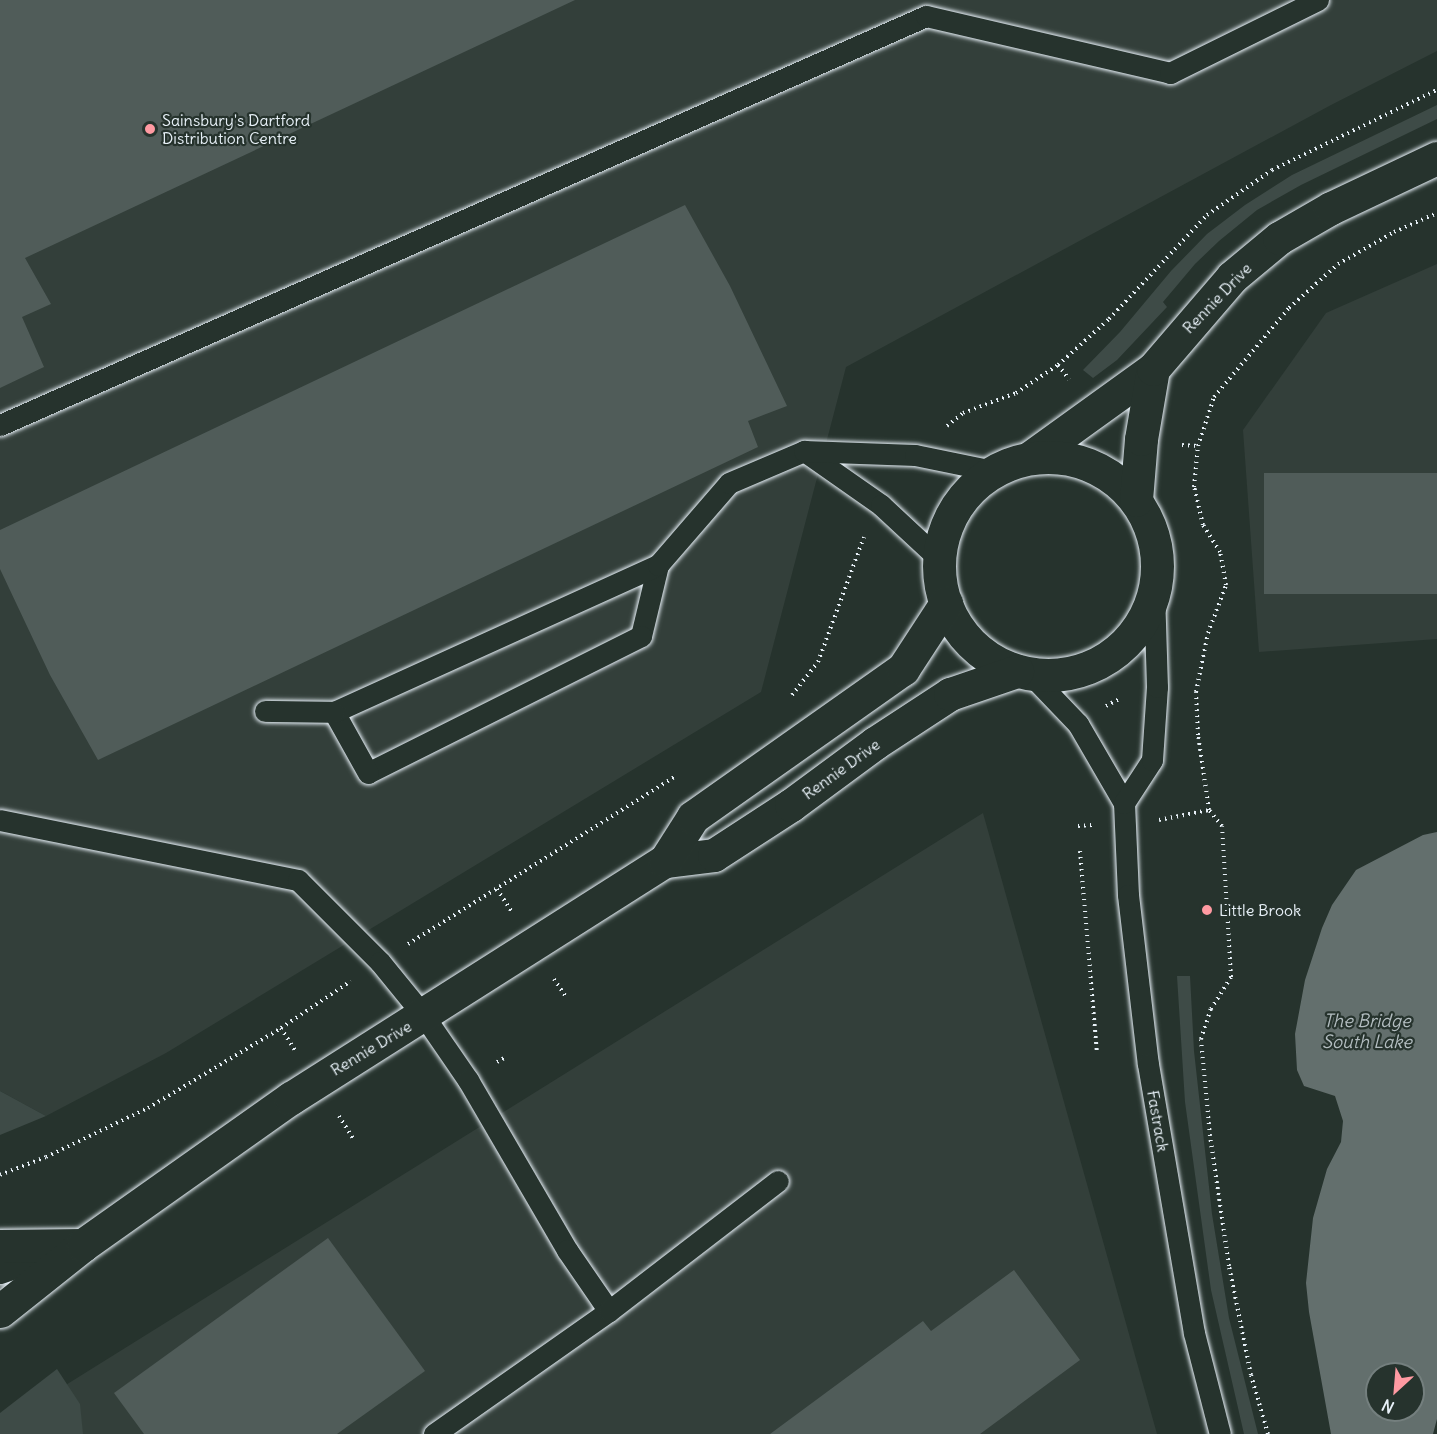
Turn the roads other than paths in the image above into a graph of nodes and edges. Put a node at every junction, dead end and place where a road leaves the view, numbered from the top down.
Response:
1 (1317, 0) edge
2 (1437, 158) edge
3 (1153, 369) junction
4 (0, 425) edge
5 (804, 451) junction
6 (1031, 457) junction
7 (993, 471) junction
8 (1136, 500) junction
9 (938, 558) junction
10 (658, 565) junction
11 (1154, 593) junction
12 (946, 603) junction
13 (1025, 674) junction
14 (265, 711) dead end
15 (334, 712) junction
16 (1124, 803) junction
17 (0, 820) edge
18 (665, 861) junction
19 (424, 1016) junction
20 (778, 1181) dead end
21 (82, 1245) junction
22 (0, 1246) edge
23 (0, 1274) edge
24 (0, 1311) edge
25 (609, 1311) junction
26 (434, 1434) edge
27 (1220, 1434) edge

1 - 4 lane
2 - 3 street, Rennie Drive
3 - 6 street, Rennie Drive
3 - 8 street
5 - 7 lane
5 - 9 lane
5 - 10 lane
6 - 7 street, Rennie Drive
6 - 8 street, Rennie Drive
7 - 9 street, Rennie Drive
8 - 11 street, Rennie Drive
9 - 12 street, Rennie Drive
10 - 15 lane
10 - 15 lane
11 - 13 street, Rennie Drive
11 - 16 lane
12 - 13 street, Rennie Drive
12 - 18 street, Rennie Drive
13 - 16 lane, Fastrack
13 - 18 street, Rennie Drive
14 - 15 lane
16 - 27 lane, Fastrack
17 - 19 lane
18 - 19 street, Rennie Drive
19 - 21 street, Rennie Drive
19 - 25 lane
20 - 25 lane
21 - 22 street
21 - 23 lane
21 - 24 street, Rennie Drive
25 - 26 lane

